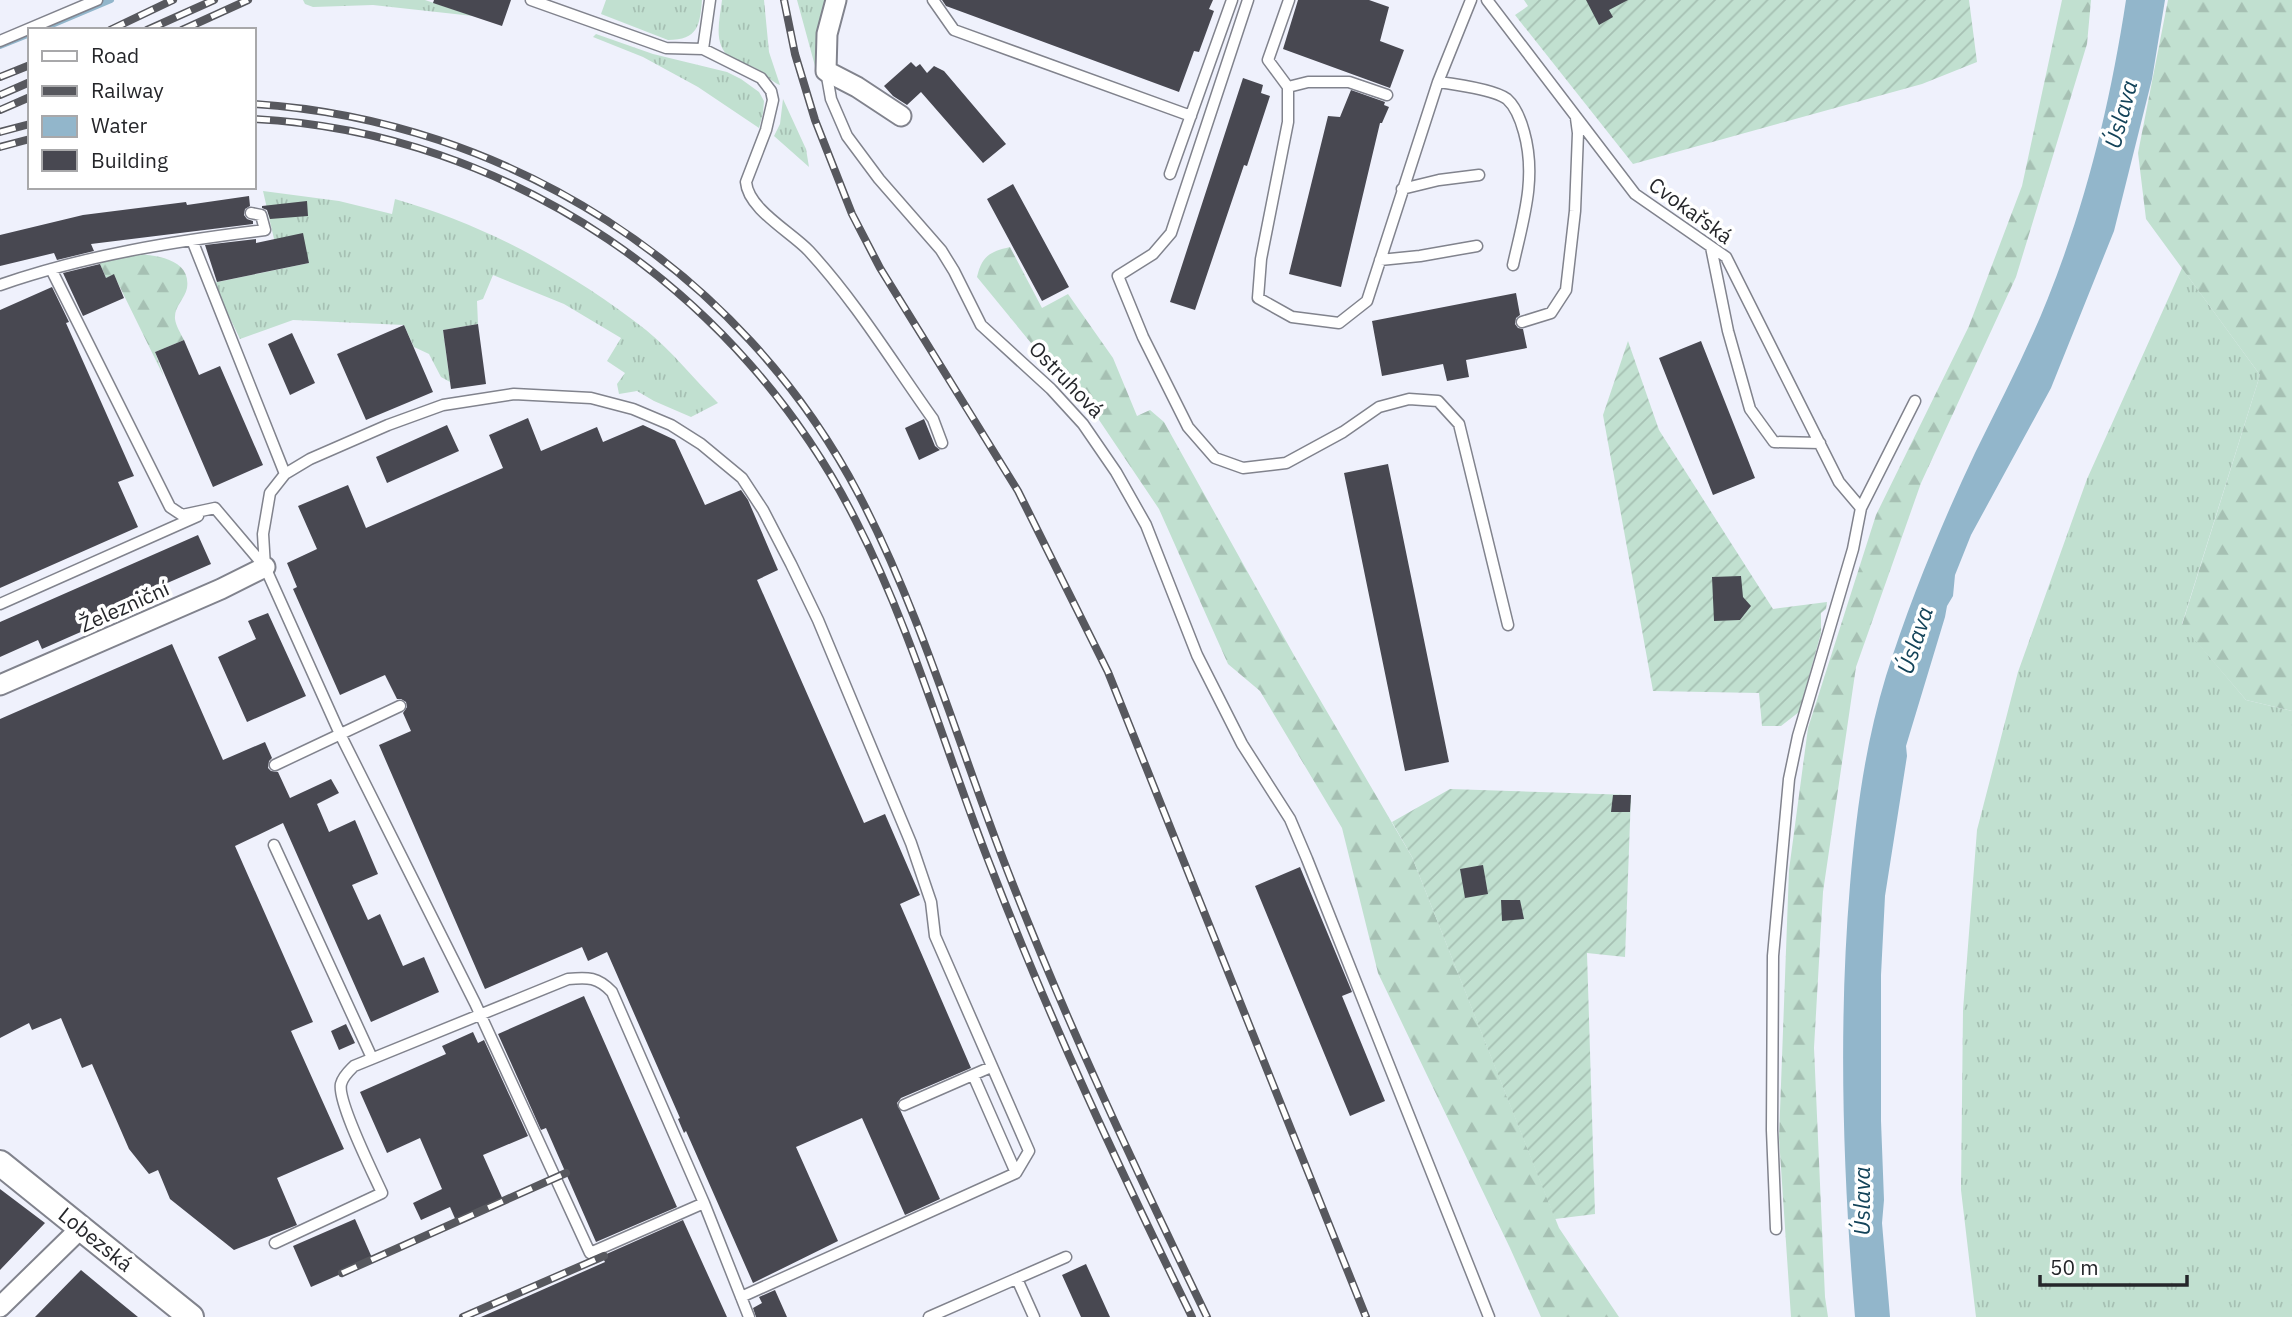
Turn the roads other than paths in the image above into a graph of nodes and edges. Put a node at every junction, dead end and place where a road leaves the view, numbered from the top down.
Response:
1 (97, 0) edge
2 (531, 0) edge
3 (710, 0) edge
4 (836, 0) edge
5 (933, 0) edge
6 (1232, 0) edge
7 (1248, 0) edge
8 (1289, 0) edge
9 (1471, 0) edge
10 (1487, 0) edge
11 (31, 28) edge
12 (28, 29) edge
13 (0, 41) edge
14 (703, 49) junction
15 (826, 71) junction
16 (1438, 82) junction
17 (1287, 87) junction
18 (1387, 95) dead end
19 (901, 116) dead end
20 (1191, 116) junction
21 (1576, 117) junction
22 (1170, 174) dead end
23 (1479, 176) dead end
24 (1402, 189) junction
25 (251, 213) dead end
26 (192, 240) junction
27 (1477, 246) dead end
28 (1711, 247) junction
29 (1380, 260) junction
30 (1513, 265) dead end
31 (51, 269) junction
32 (0, 285) edge
33 (1522, 322) dead end
34 (1915, 401) dead end
35 (942, 443) dead end
36 (1820, 443) junction
37 (285, 474) junction
38 (215, 508) junction
39 (1861, 508) junction
40 (265, 567) junction
41 (0, 604) edge
42 (1508, 625) dead end
43 (0, 685) edge
44 (400, 706) dead end
45 (340, 734) junction
46 (275, 765) dead end
47 (274, 845) dead end
48 (480, 1014) junction
49 (372, 1058) junction
50 (991, 1067) junction
51 (973, 1075) junction
52 (904, 1105) dead end
53 (0, 1163) edge
54 (1016, 1173) junction
55 (704, 1203) junction
56 (82, 1227) junction
57 (1776, 1229) dead end
58 (275, 1243) dead end
59 (1066, 1258) dead end
60 (1017, 1279) junction
61 (741, 1297) junction
62 (0, 1307) edge
63 (191, 1317) edge
64 (749, 1317) edge
65 (929, 1317) edge
66 (1034, 1317) edge
67 (1489, 1317) edge

1 - 11 lane
2 - 14 lane
3 - 14 lane
4 - 15 street, Ostruhová
5 - 20 lane
6 - 20 lane
7 - 42 lane
8 - 17 lane
9 - 16 lane
10 - 21 lane, Cvokařská
12 - 13 lane
14 - 35 lane
15 - 19 street
15 - 67 lane, Ostruhová
16 - 24 lane
16 - 30 lane
17 - 18 lane
17 - 29 lane
20 - 22 lane
21 - 28 lane, Cvokařská
21 - 33 lane
23 - 24 lane
24 - 29 lane
25 - 26 lane
26 - 31 lane
26 - 37 lane
27 - 29 lane
28 - 36 lane, Cvokařská
28 - 36 lane
31 - 32 lane
31 - 38 lane
34 - 39 lane
36 - 39 lane, Cvokařská
37 - 40 lane
37 - 50 lane
38 - 40 lane
38 - 41 lane
39 - 57 lane
40 - 43 street, Železniční
40 - 45 lane
44 - 45 lane
45 - 46 lane
45 - 48 lane
47 - 49 lane
48 - 49 lane
48 - 55 lane
48 - 55 lane
49 - 58 lane
50 - 51 lane
50 - 54 lane
51 - 52 lane
51 - 54 lane
53 - 56 street, Lobezská
54 - 61 lane
55 - 61 lane
56 - 62 street
56 - 63 street, Lobezská
59 - 60 lane
60 - 65 lane
60 - 66 lane
61 - 64 lane

